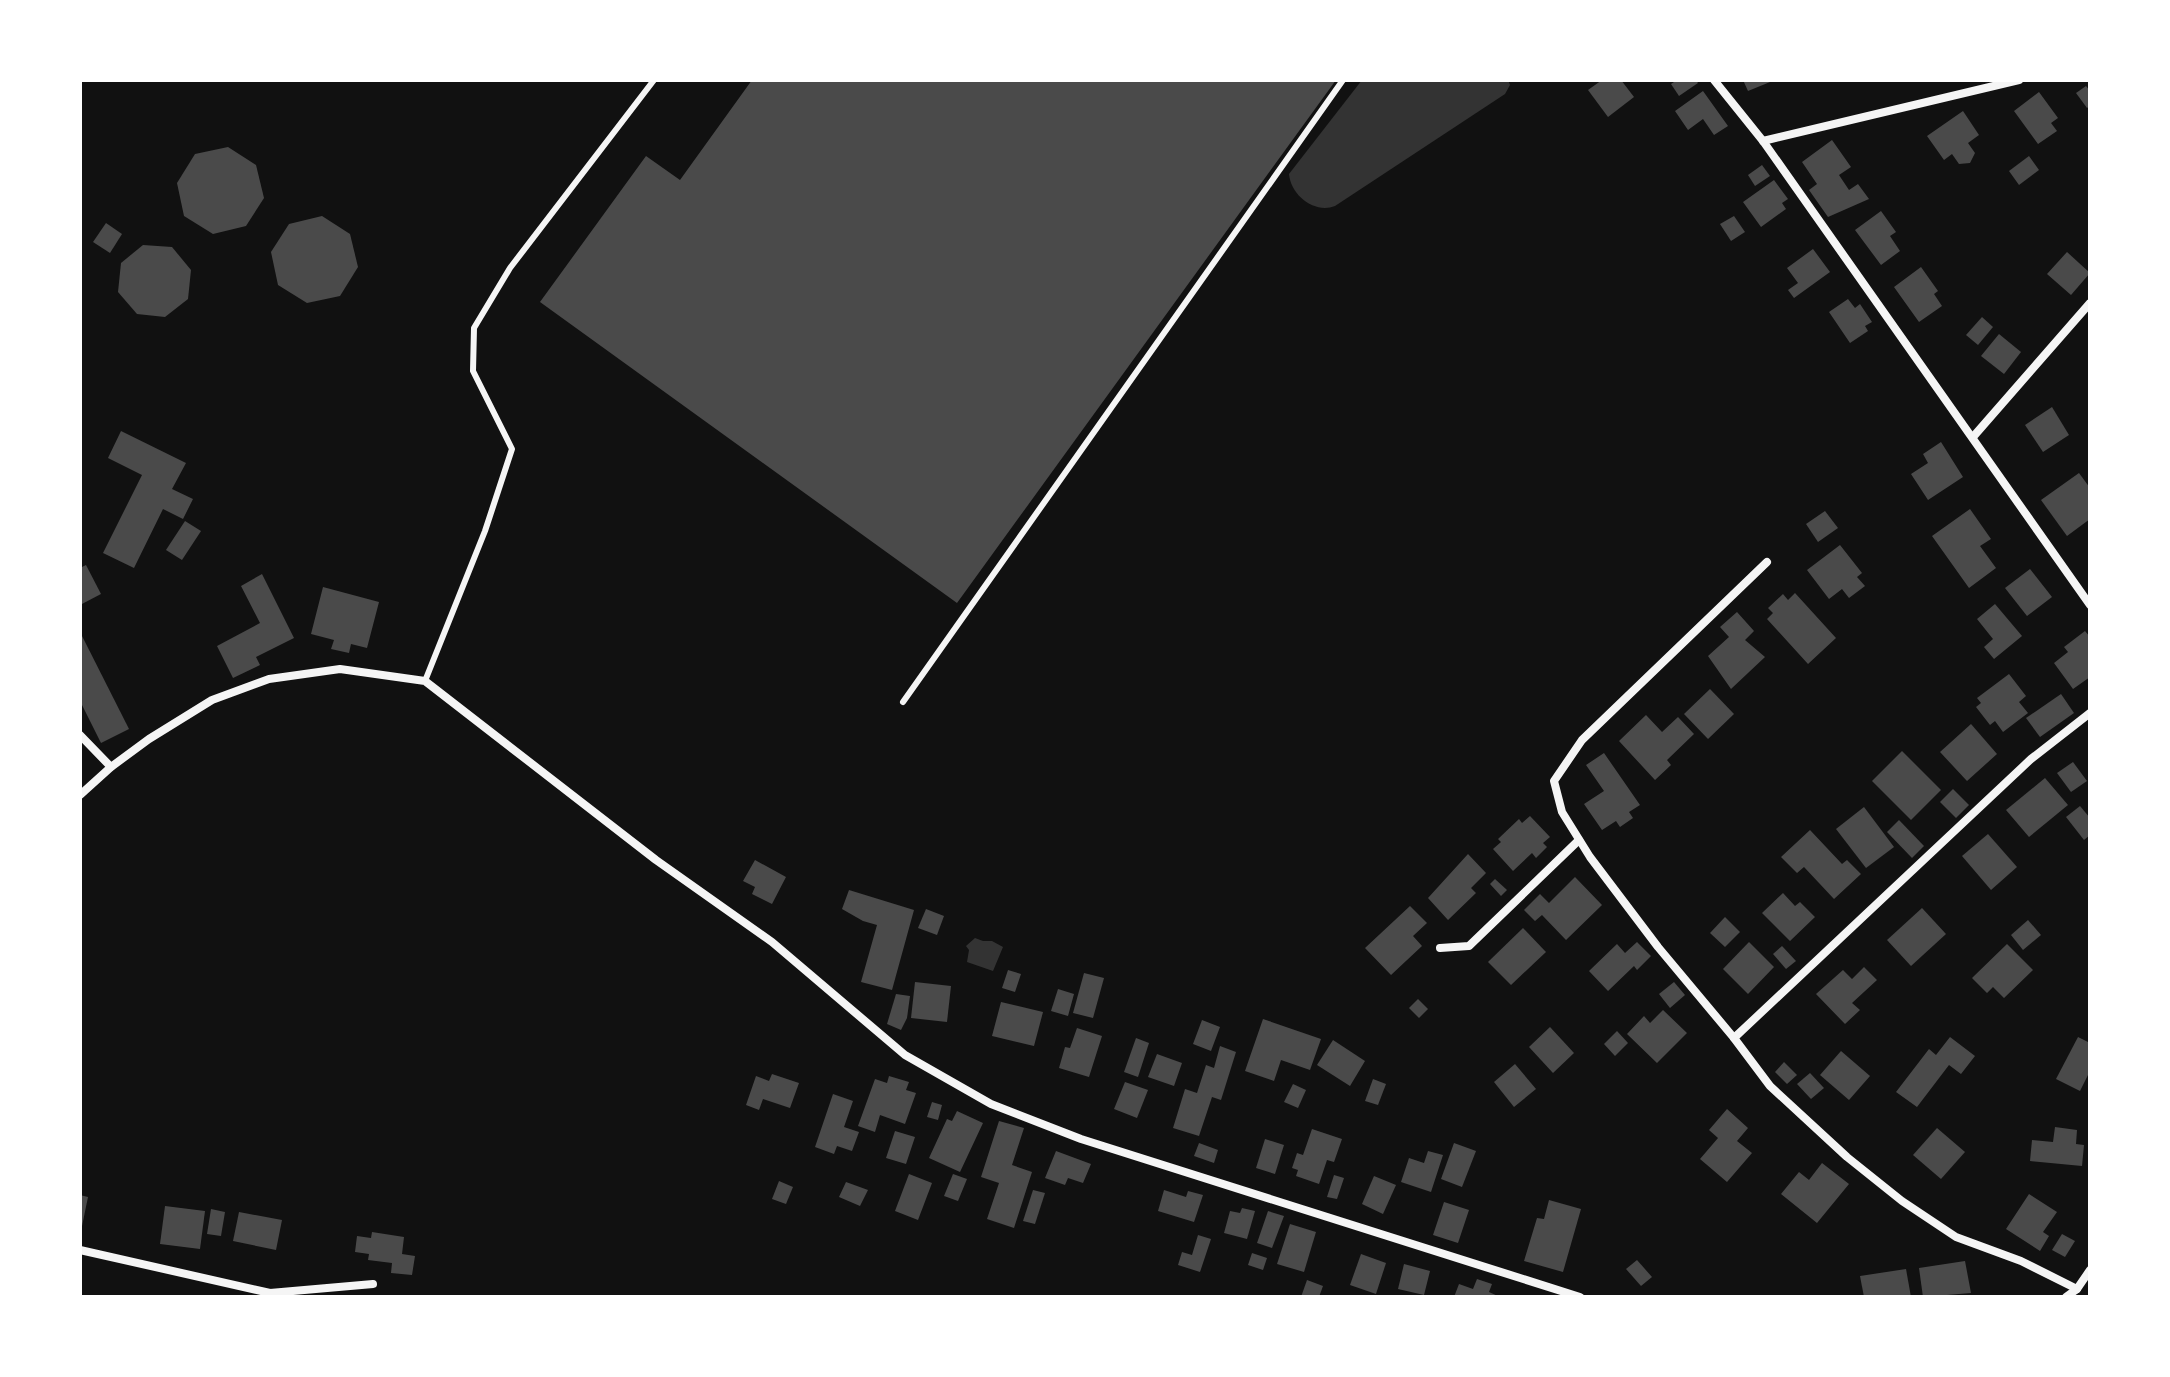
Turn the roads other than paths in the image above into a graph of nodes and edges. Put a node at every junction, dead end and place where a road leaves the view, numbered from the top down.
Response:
1 (654, 80) edge
2 (1343, 80) edge
3 (1714, 80) edge
4 (2019, 80) edge
5 (1763, 141) junction
6 (2090, 303) edge
7 (1973, 437) junction
8 (1767, 562) dead end
9 (2090, 605) edge
10 (425, 681) junction
11 (903, 702) dead end
12 (2090, 713) edge
13 (80, 735) edge
14 (111, 767) junction
15 (80, 795) edge
16 (1579, 840) junction
17 (1440, 948) dead end
18 (1734, 1038) junction
19 (80, 1250) edge
20 (2090, 1270) edge
21 (373, 1284) dead end
22 (2077, 1289) junction
23 (1580, 1297) edge
24 (2066, 1297) edge

1 - 10 lane
2 - 11 lane
3 - 5 street
4 - 5 street
5 - 7 street
6 - 7 street
7 - 9 street
8 - 16 street
10 - 14 street
10 - 23 street
12 - 18 street
13 - 14 street
14 - 15 street
16 - 17 street
16 - 18 street
18 - 22 street
19 - 21 street
20 - 22 street
22 - 24 street

